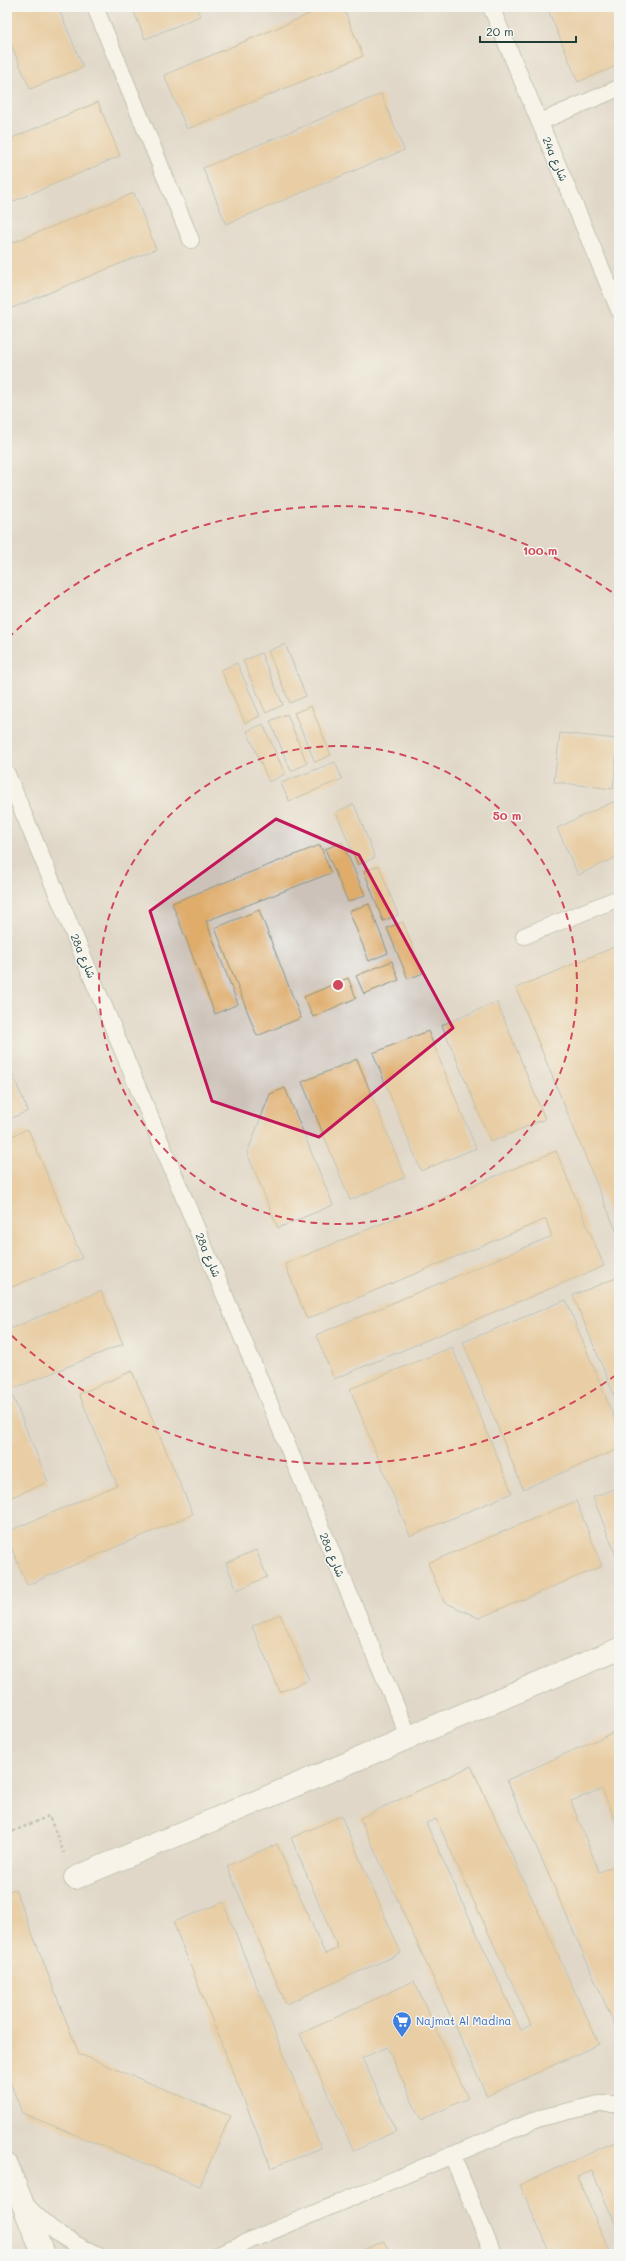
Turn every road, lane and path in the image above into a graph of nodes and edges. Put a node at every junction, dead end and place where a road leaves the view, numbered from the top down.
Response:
1 (95, 7) edge
2 (491, 7) edge
3 (619, 88) edge
4 (540, 122) junction
5 (190, 240) dead end
6 (619, 310) edge
7 (7, 774) edge
8 (619, 898) edge
9 (524, 936) dead end
10 (619, 1649) edge
11 (408, 1737) junction
12 (7, 1834) edge
13 (75, 1878) joint
14 (619, 2104) edge
15 (452, 2155) junction
16 (7, 2166) edge
17 (22, 2201) junction
18 (43, 2254) edge
19 (96, 2254) edge
20 (218, 2254) edge
21 (493, 2254) edge

1 - 5 lane
2 - 4 lane, 24a شارع
3 - 4 lane
4 - 6 lane, 24a شارع
7 - 11 lane, 28a شارع
8 - 9 lane
10 - 11 street
11 - 13 street
12 - 13 path
14 - 15 lane
15 - 20 lane
15 - 21 lane
16 - 17 street
17 - 18 street
17 - 19 lane

